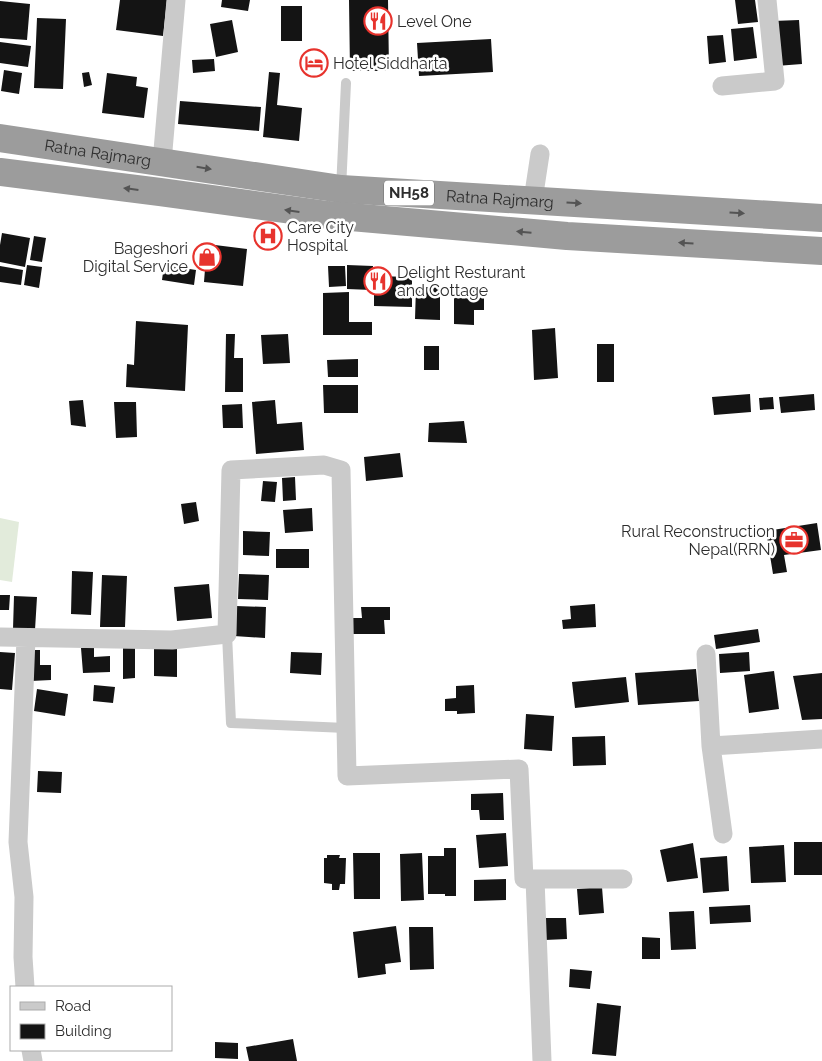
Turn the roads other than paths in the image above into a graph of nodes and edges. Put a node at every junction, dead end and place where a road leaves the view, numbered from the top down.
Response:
1 (176, 0) edge
2 (767, 0) edge
3 (346, 83) dead end
4 (722, 86) dead end
5 (0, 138) edge
6 (540, 154) dead end
7 (162, 162) junction
8 (0, 172) edge
9 (341, 189) junction
10 (533, 200) junction
11 (822, 218) edge
12 (822, 251) edge
13 (227, 634) junction
14 (0, 637) edge
15 (26, 638) junction
16 (706, 654) dead end
17 (346, 728) junction
18 (822, 739) edge
19 (711, 746) junction
20 (722, 834) dead end
21 (535, 879) junction
22 (623, 879) dead end
23 (24, 986) edge
24 (542, 1061) edge

1 - 7 street
2 - 4 street
3 - 9 lane
5 - 7 highway, Ratna Rajmarg / NH58
6 - 10 street
7 -> 9 highway, Ratna Rajmarg / NH58
12 -> 8 highway, Ratna Rajmarg / NH58
9 - 10 highway, Ratna Rajmarg / NH58
10 -> 11 highway, Ratna Rajmarg / NH58
13 - 15 street
13 - 17 lane
13 - 17 street
14 - 15 street
15 - 23 street
16 - 19 street
17 - 21 street
18 - 19 street
19 - 20 street
21 - 22 street
21 - 24 street

